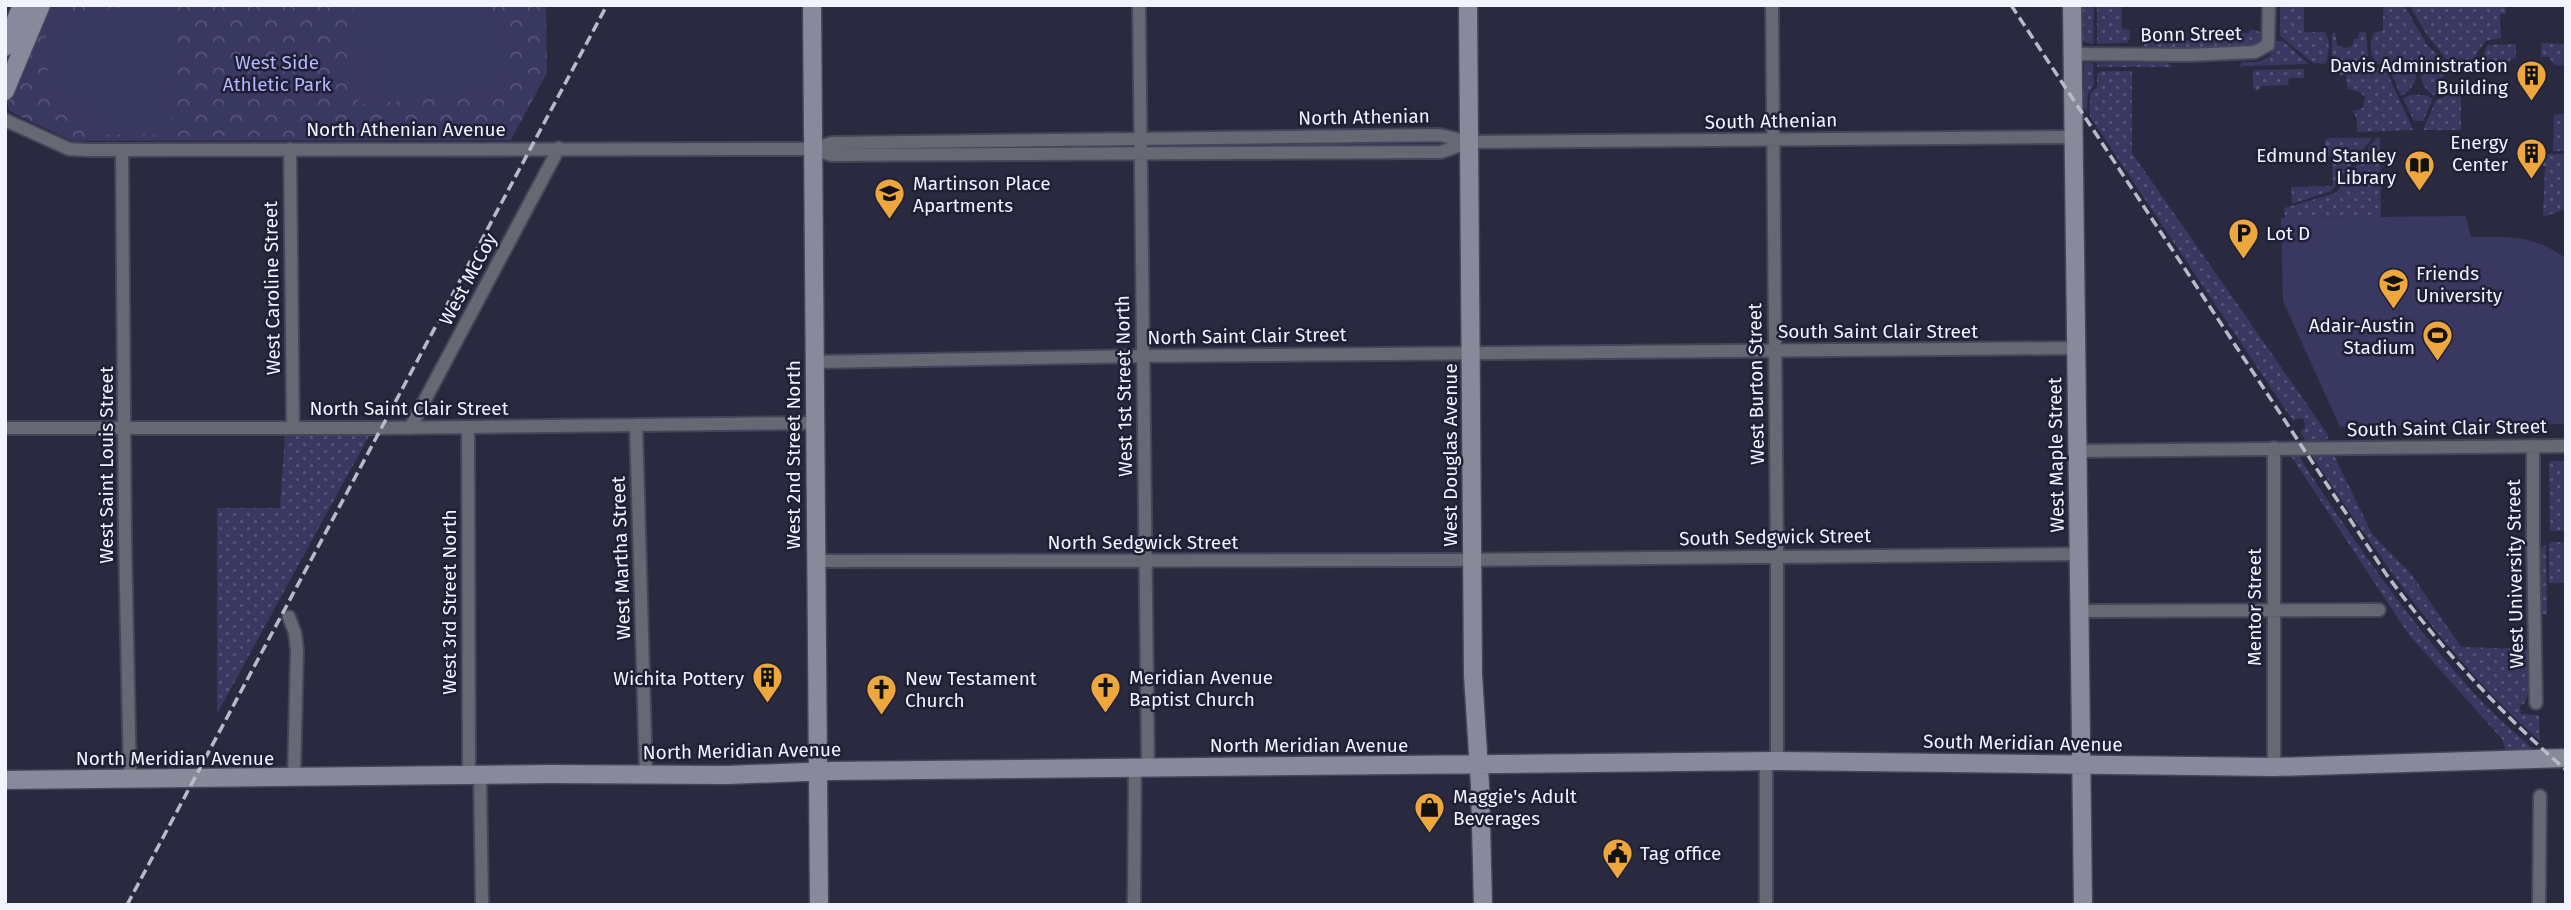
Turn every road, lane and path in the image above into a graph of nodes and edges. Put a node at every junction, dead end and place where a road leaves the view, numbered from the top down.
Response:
1 (22, 5) edge
2 (41, 5) edge
3 (812, 5) edge
4 (1139, 5) edge
5 (1468, 5) edge
6 (1772, 5) edge
7 (2072, 5) edge
8 (2269, 5) edge
9 (5, 47) edge
10 (2073, 54) junction
11 (5, 91) edge
12 (5, 120) edge
13 (2073, 137) junction
14 (1140, 139) junction
15 (1773, 141) junction
16 (1469, 142) junction
17 (559, 148) junction
18 (290, 149) junction
19 (812, 149) junction
20 (122, 150) junction
21 (1140, 154) junction
22 (2076, 348) junction
23 (1774, 351) junction
24 (1470, 353) junction
25 (1143, 356) junction
26 (813, 362) junction
27 (814, 423) junction
28 (636, 425) junction
29 (5, 428) edge
30 (125, 428) junction
31 (293, 428) junction
32 (410, 428) junction
33 (468, 428) junction
34 (2533, 446) junction
35 (2566, 446) edge
36 (2274, 448) junction
37 (2077, 451) junction
38 (2078, 554) junction
39 (1777, 556) junction
40 (1472, 560) junction
41 (815, 561) junction
42 (1145, 561) junction
43 (2379, 610) dead end
44 (2080, 611) junction
45 (2273, 611) junction
46 (289, 617) dead end
47 (2536, 703) dead end
48 (2566, 758) edge
49 (1771, 762) junction
50 (2082, 764) junction
51 (1479, 766) junction
52 (1142, 767) junction
53 (2274, 767) junction
54 (817, 772) junction
55 (646, 774) junction
56 (475, 776) junction
57 (294, 778) junction
58 (130, 779) junction
59 (5, 780) edge
60 (2540, 796) dead end
61 (482, 905) edge
62 (819, 905) edge
63 (1135, 905) edge
64 (1483, 905) edge
65 (1766, 905) edge
66 (2083, 905) edge
67 (2539, 905) edge

1 - 9 main road
2 - 11 main road
3 - 19 main road, West 2nd Street North
4 - 14 street, West 1st Street North
5 - 16 main road, West Douglas Avenue
6 - 15 street, West Burton Street
7 - 10 main road, West Maple Street
8 - 10 street, Bonn Street
10 - 13 main road, West Maple Street
12 - 20 street, North Athenian Avenue
13 - 15 street, South Athenian
13 - 22 main road, West Maple Street
14 - 16 street, North Athenian
14 - 19 street, North Athenian
14 - 21 street, West 1st Street North
15 - 16 street, South Athenian
15 - 23 street, West Burton Street
16 - 21 street, North Athenian
16 - 24 main road, West Douglas Avenue
17 - 18 street, North Athenian Avenue
17 - 19 street, North Athenian Avenue
17 - 32 street, West McCoy
18 - 20 street, North Athenian Avenue
18 - 31 street, West Caroline Street
19 - 21 street, North Athenian
19 - 26 main road, West 2nd Street North
20 - 30 street, West Saint Louis Street
21 - 25 street, West 1st Street North
22 - 23 street, South Saint Clair Street
22 - 37 main road, West Maple Street
23 - 24 street, South Saint Clair Street
23 - 39 street, West Burton Street
24 - 25 street, North Saint Clair Street
24 - 40 main road, West Douglas Avenue
25 - 26 street, North Saint Clair Street
25 - 42 street, West 1st Street North
26 - 27 main road, West 2nd Street North
27 - 28 street, North Saint Clair Street
27 - 41 main road, West 2nd Street North
28 - 33 street, North Saint Clair Street
28 - 55 street, West Martha Street
29 - 30 street, North Saint Clair Street
30 - 31 street, North Saint Clair Street
30 - 58 street, West Saint Louis Street
31 - 32 street, North Saint Clair Street
32 - 33 street, North Saint Clair Street
33 - 56 street, West 3rd Street North
34 - 35 street, South Saint Clair Street
34 - 36 street, South Saint Clair Street
34 - 47 street, West University Street
36 - 37 street, South Saint Clair Street
36 - 45 street, Mentor Street
37 - 38 main road, West Maple Street
38 - 39 street, South Sedgwick Street
38 - 44 main road, West Maple Street
39 - 40 street, South Sedgwick Street
39 - 49 street, West Burton Street
40 - 42 street, North Sedgwick Street
40 - 51 main road, West Douglas Avenue
41 - 42 street, North Sedgwick Street
41 - 54 main road, West 2nd Street North
42 - 52 street, West 1st Street North
43 - 45 street
44 - 45 street
44 - 50 main road, West Maple Street
45 - 53 street, Mentor Street
46 - 57 street
48 - 53 main road, South Meridian Avenue
49 - 50 main road, South Meridian Avenue
49 - 51 main road, South Meridian Avenue
49 - 65 street, West Burton Street
50 - 53 main road, South Meridian Avenue
50 - 66 main road, West Maple Street
51 - 52 main road, North Meridian Avenue
51 - 64 main road, West Douglas Avenue
52 - 54 main road, North Meridian Avenue
52 - 63 street, West 1st Street North
54 - 55 main road, North Meridian Avenue
54 - 62 main road, West 2nd Street North
55 - 56 main road, North Meridian Avenue
56 - 57 main road, North Meridian Avenue
56 - 61 street, West 3rd Street North
57 - 58 main road, North Meridian Avenue
58 - 59 main road, North Meridian Avenue
60 - 67 street

